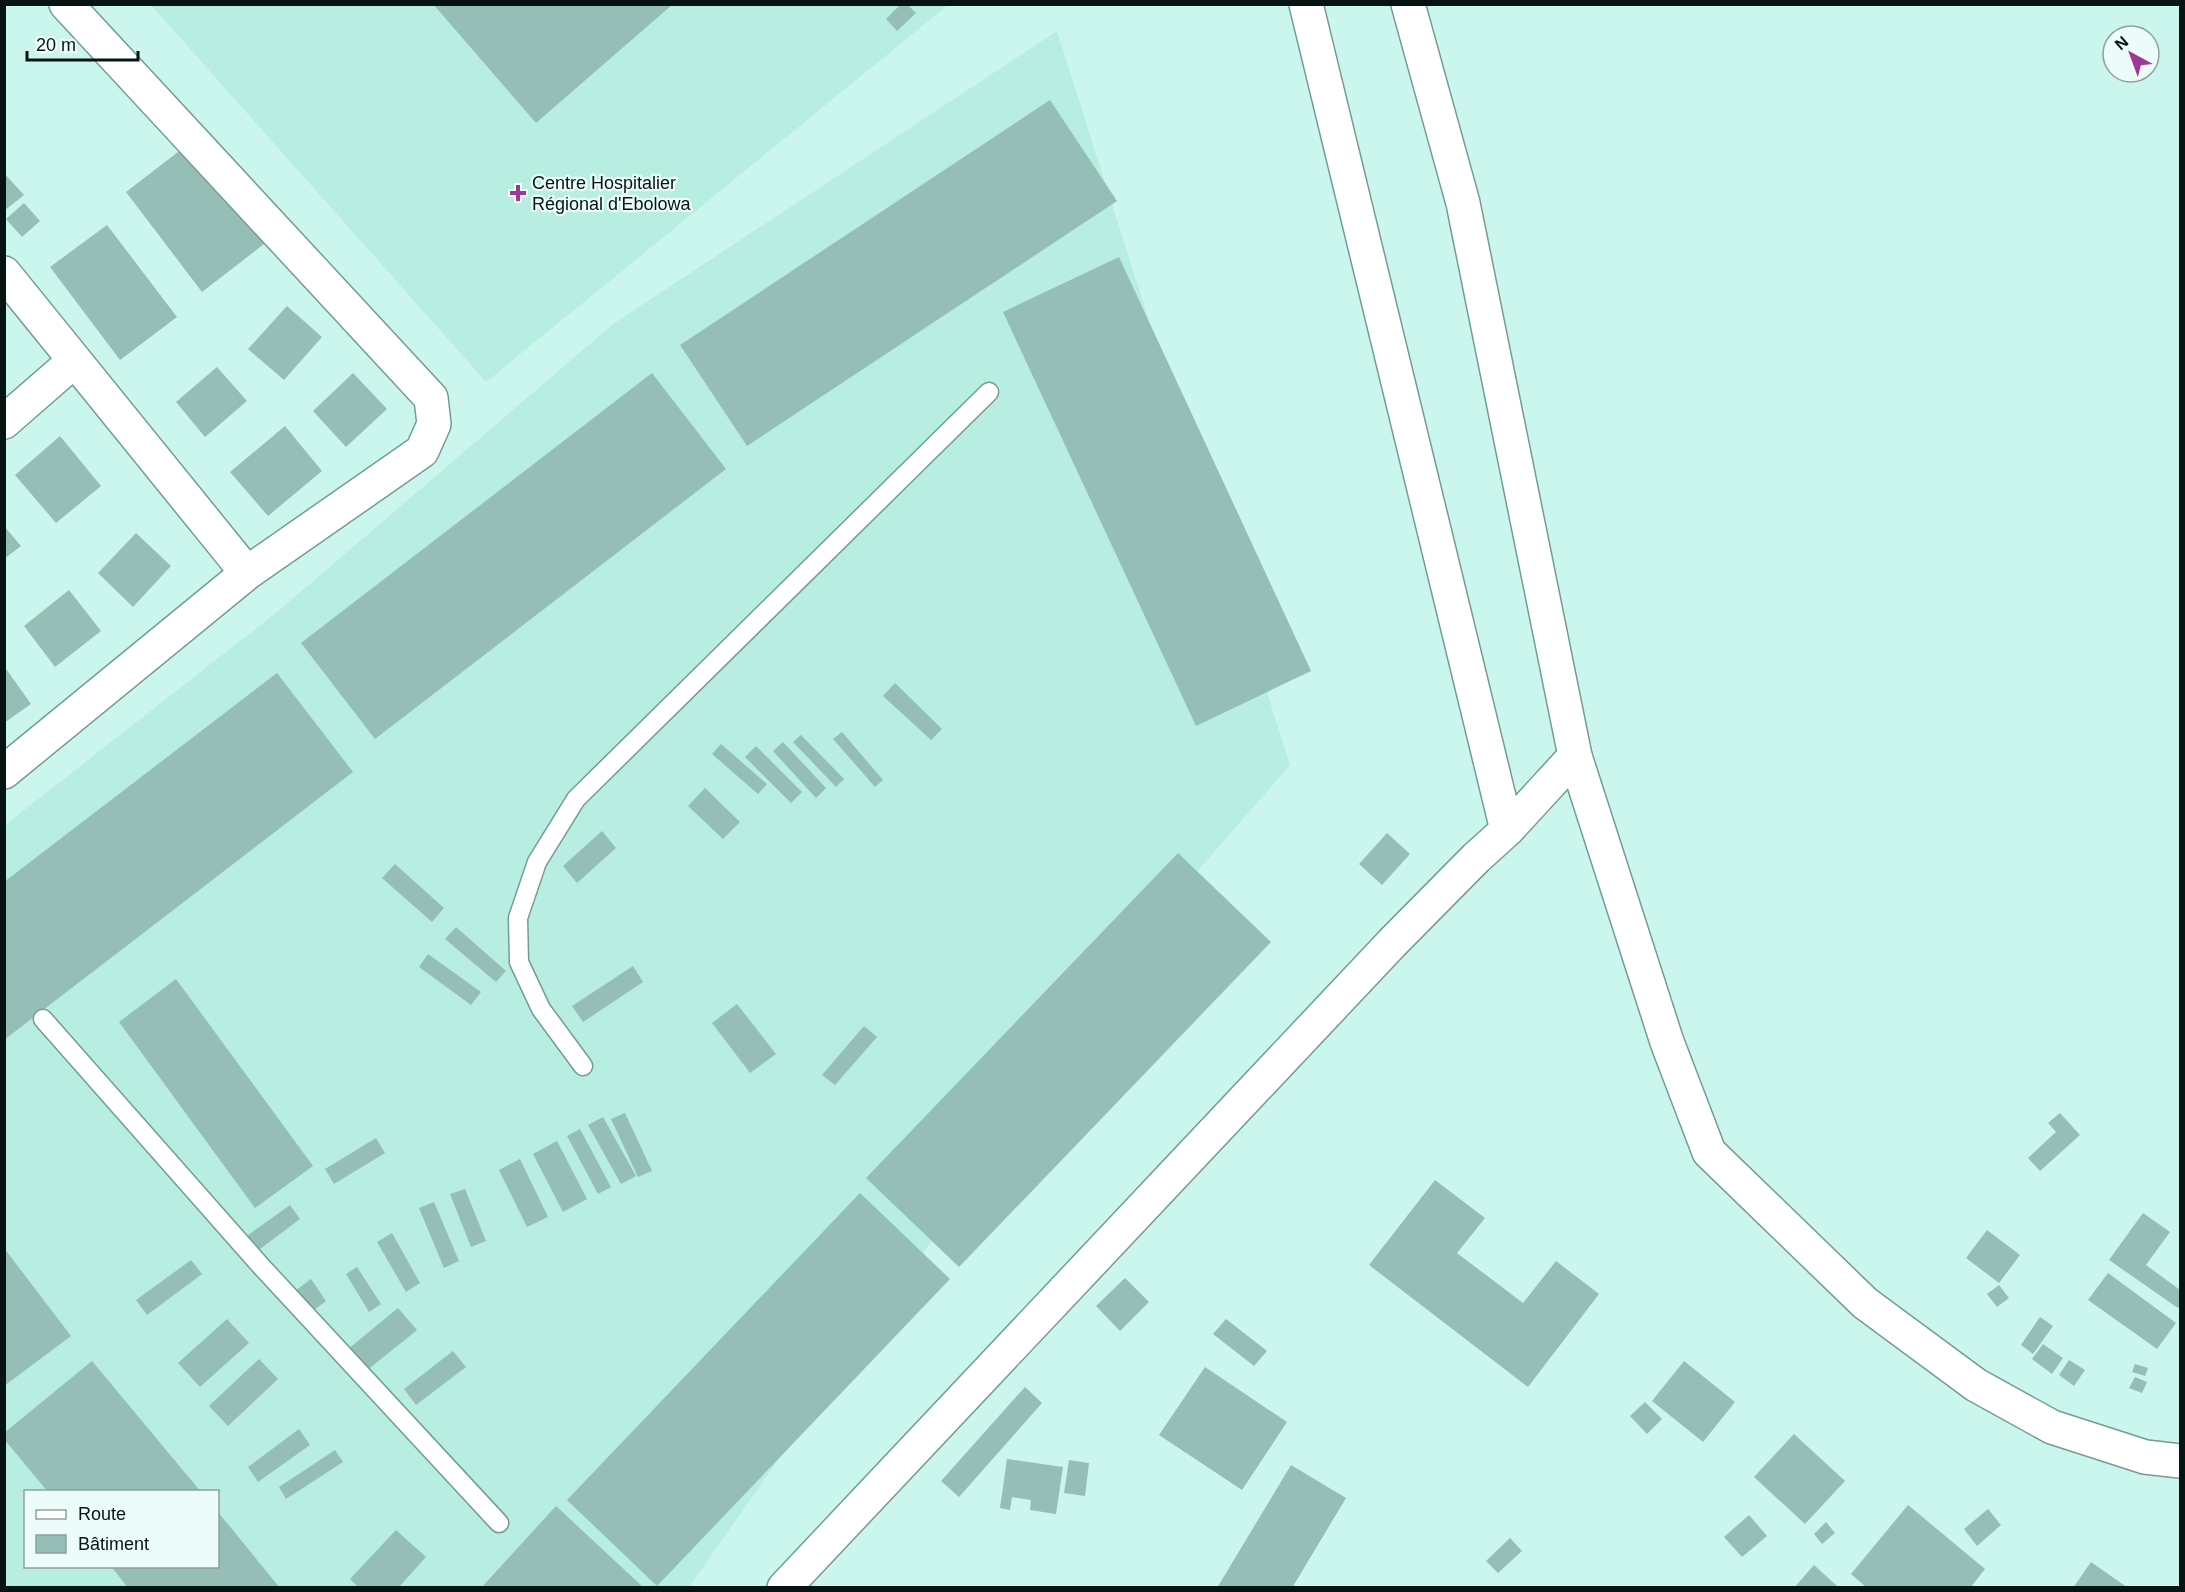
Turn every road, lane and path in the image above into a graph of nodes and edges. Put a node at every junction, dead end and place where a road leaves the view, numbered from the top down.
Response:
1 (66, 4) edge
2 (1306, 4) edge
3 (1408, 4) edge
4 (4, 273) edge
5 (74, 361) junction
6 (989, 392) dead end
7 (4, 422) edge
8 (248, 573) junction
9 (1575, 756) junction
10 (4, 772) edge
11 (1507, 830) junction
12 (43, 1019) dead end
13 (583, 1066) dead end
14 (2181, 1461) edge
15 (499, 1523) dead end
16 (784, 1587) edge

1 - 8 street
2 - 11 street
3 - 9 street
4 - 5 street
5 - 7 street
5 - 8 street
6 - 13 lane
8 - 10 street
9 - 11 street
9 - 14 street
11 - 16 street
12 - 15 lane

